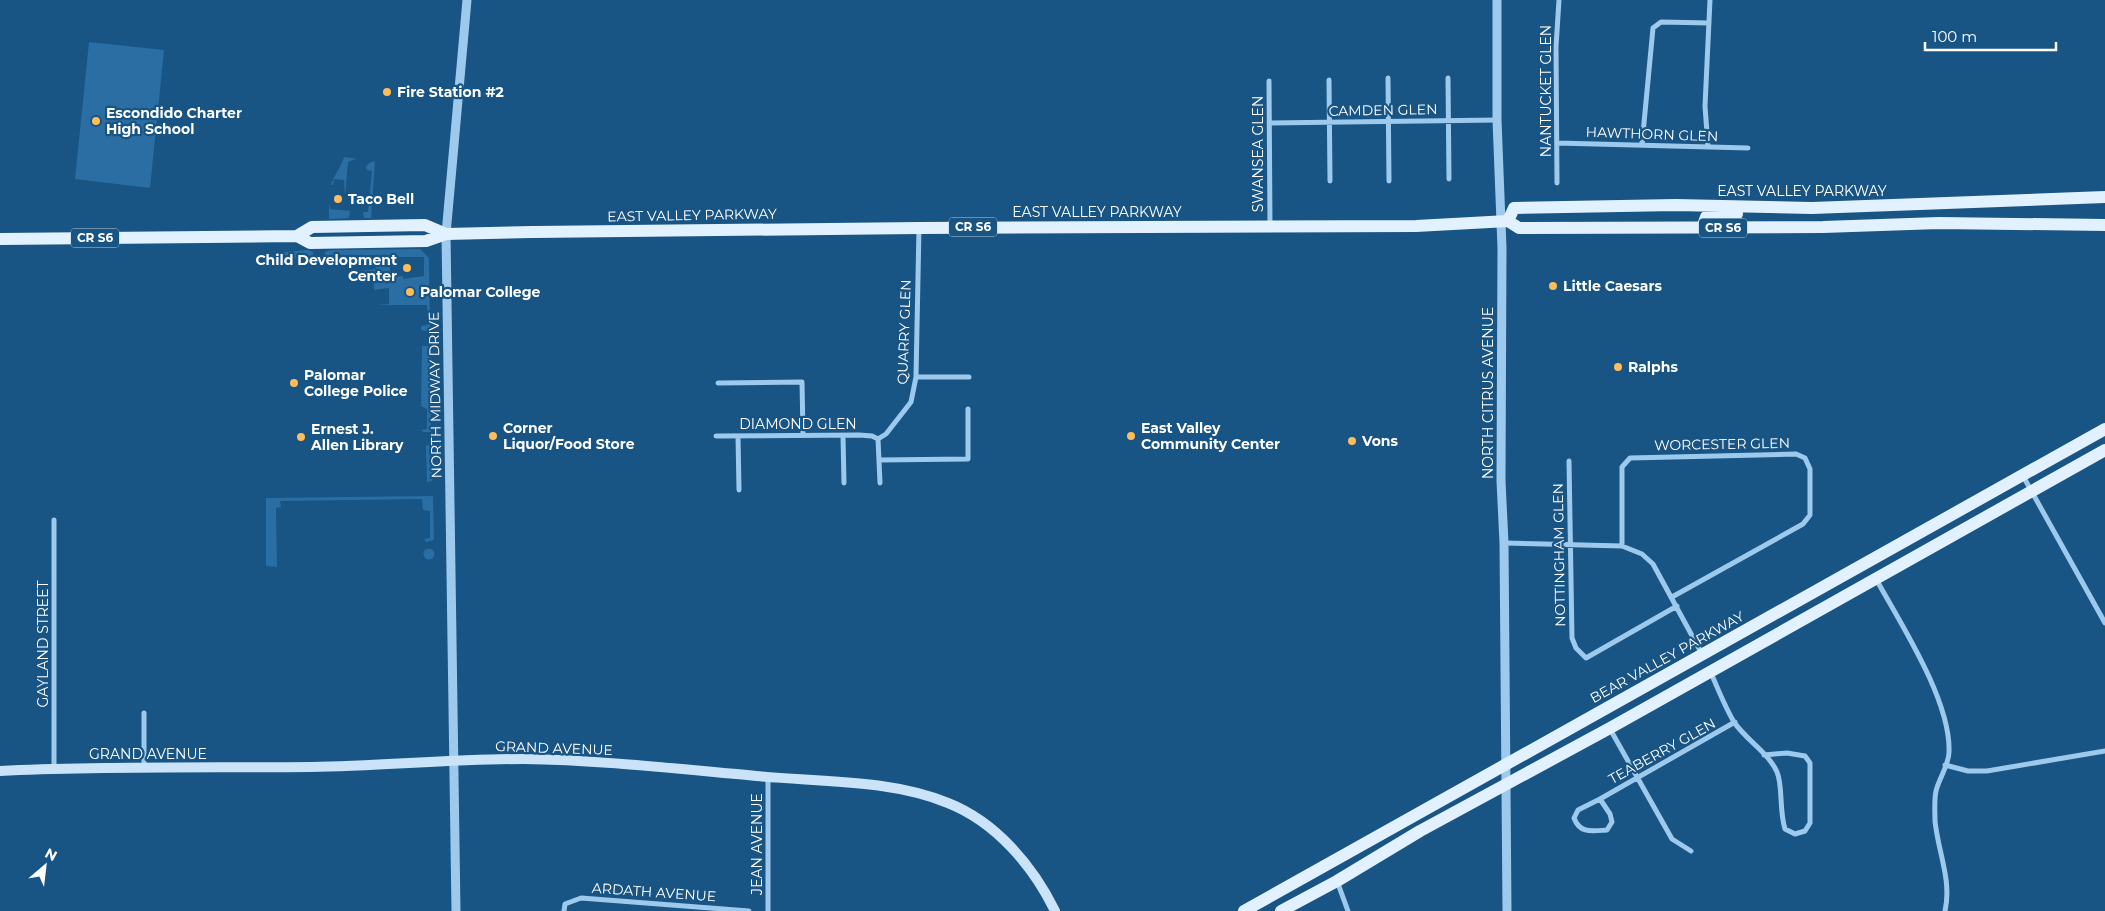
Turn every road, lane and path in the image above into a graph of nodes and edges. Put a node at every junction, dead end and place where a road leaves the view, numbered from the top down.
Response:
1 (467, 0) edge
2 (1497, 0) edge
3 (1559, 0) edge
4 (1710, 0) edge
5 (1710, 22) junction
6 (1388, 78) dead end
7 (1448, 78) dead end
8 (1329, 80) dead end
9 (1269, 81) dead end
10 (1497, 120) junction
11 (1448, 121) junction
12 (1330, 122) junction
13 (1388, 122) junction
14 (1270, 123) junction
15 (1557, 143) junction
16 (1642, 144) junction
17 (1708, 147) junction
18 (1748, 148) dead end
19 (1449, 179) dead end
20 (1330, 180) dead end
21 (1390, 180) dead end
22 (1557, 183) dead end
23 (2105, 197) edge
24 (1755, 207) junction
25 (1504, 222) junction
26 (2105, 225) edge
27 (1270, 226) junction
28 (919, 228) junction
29 (1702, 228) junction
30 (446, 234) junction
31 (0, 239) edge
32 (916, 377) junction
33 (969, 378) dead end
34 (718, 383) dead end
35 (968, 410) dead end
36 (2105, 429) edge
37 (803, 435) junction
38 (716, 436) dead end
39 (738, 436) junction
40 (843, 436) junction
41 (878, 439) junction
42 (2105, 450) edge
43 (879, 460) junction
44 (1570, 461) dead end
45 (2022, 476) junction
46 (844, 483) dead end
47 (880, 483) dead end
48 (739, 490) dead end
49 (2032, 492) junction
50 (54, 520) dead end
51 (1504, 543) junction
52 (1570, 546) junction
53 (1622, 546) junction
54 (1876, 578) junction
55 (1672, 598) junction
56 (1677, 606) junction
57 (2105, 623) edge
58 (1702, 654) junction
59 (1710, 671) junction
60 (144, 713) dead end
61 (1735, 722) junction
62 (1610, 728) junction
63 (2105, 751) edge
64 (1764, 755) junction
65 (455, 760) junction
66 (1505, 766) junction
67 (1946, 766) junction
68 (144, 767) junction
69 (54, 768) junction
70 (0, 771) edge
71 (768, 777) junction
72 (1636, 777) junction
73 (1505, 785) junction
74 (1600, 799) junction
75 (1691, 851) dead end
76 (1337, 881) junction
77 (664, 904) junction
78 (456, 911) edge
79 (564, 911) edge
80 (664, 911) edge
81 (749, 911) edge
82 (768, 911) edge
83 (1055, 911) edge
84 (1244, 911) edge
85 (1281, 911) edge
86 (1348, 911) edge
87 (1507, 911) edge
88 (1945, 911) edge

1 - 30 street, NORTH MIDWAY DRIVE
2 - 10 street, NORTH CITRUS AVENUE
3 - 15 street, NANTUCKET GLEN
4 - 5 street
5 - 16 street
5 - 17 street
6 - 13 street
7 - 11 street
8 - 12 street
9 - 14 street, SWANSEA GLEN
10 - 11 street, CAMDEN GLEN
10 - 25 street, NORTH CITRUS AVENUE
11 - 13 street, CAMDEN GLEN
11 - 19 street
12 - 13 street, CAMDEN GLEN
12 - 14 street, CAMDEN GLEN
12 - 20 street
13 - 21 street
14 - 27 street, SWANSEA GLEN
15 - 16 street, HAWTHORN GLEN
15 - 22 street, NANTUCKET GLEN
16 - 17 street, HAWTHORN GLEN
17 - 18 street, HAWTHORN GLEN
23 - 24 main road, EAST VALLEY PARKWAY / CR S6
24 - 25 main road, EAST VALLEY PARKWAY / CR S6
24 - 29 main road
25 - 27 main road, EAST VALLEY PARKWAY / CR S6
25 - 29 main road, EAST VALLEY PARKWAY / CR S6
25 - 51 street, NORTH CITRUS AVENUE
26 - 29 main road, EAST VALLEY PARKWAY / CR S6
27 - 28 main road, EAST VALLEY PARKWAY / CR S6
28 - 30 main road, EAST VALLEY PARKWAY / CR S6
28 - 32 street, QUARRY GLEN
30 - 31 main road, EAST VALLEY PARKWAY / CR S6
30 - 65 street, NORTH MIDWAY DRIVE
32 - 33 street
32 - 41 street, QUARRY GLEN
34 - 37 street
35 - 43 street
36 - 45 main road, BEAR VALLEY PARKWAY
37 - 39 street, DIAMOND GLEN
37 - 40 street, DIAMOND GLEN
38 - 39 street, DIAMOND GLEN
39 - 48 street
40 - 41 street, DIAMOND GLEN
40 - 46 street
41 - 43 street
42 - 49 main road
43 - 47 street
44 - 52 street, NOTTINGHAM GLEN
45 - 49 street
45 - 58 main road, BEAR VALLEY PARKWAY
49 - 54 main road
49 - 57 street
50 - 69 street, GAYLAND STREET
51 - 52 street
51 - 66 street, NORTH CITRUS AVENUE
52 - 53 street
52 - 56 street, NOTTINGHAM GLEN
53 - 55 street
53 - 55 street, WORCESTER GLEN
54 - 59 main road
54 - 67 street
55 - 56 street
56 - 58 street
58 - 66 main road, BEAR VALLEY PARKWAY
59 - 61 street
59 - 62 main road
60 - 68 street
61 - 64 street
61 - 72 street, TEABERRY GLEN
62 - 72 street
62 - 73 main road
63 - 67 street
64 - 64 street
65 - 68 main road, GRAND AVENUE
65 - 71 main road, GRAND AVENUE
65 - 78 street, NORTH MIDWAY DRIVE
66 - 73 street, NORTH CITRUS AVENUE
66 - 84 main road, BEAR VALLEY PARKWAY
67 - 88 street
68 - 69 main road, GRAND AVENUE
69 - 70 main road, GRAND AVENUE
71 - 82 street, JEAN AVENUE
71 - 83 main road, GRAND AVENUE
72 - 74 street, TEABERRY GLEN
72 - 75 street
73 - 76 main road
73 - 87 street, NORTH CITRUS AVENUE
74 - 74 street
76 - 85 main road
76 - 86 street
77 - 79 street, ARDATH AVENUE
77 - 80 street
77 - 81 street, ARDATH AVENUE

